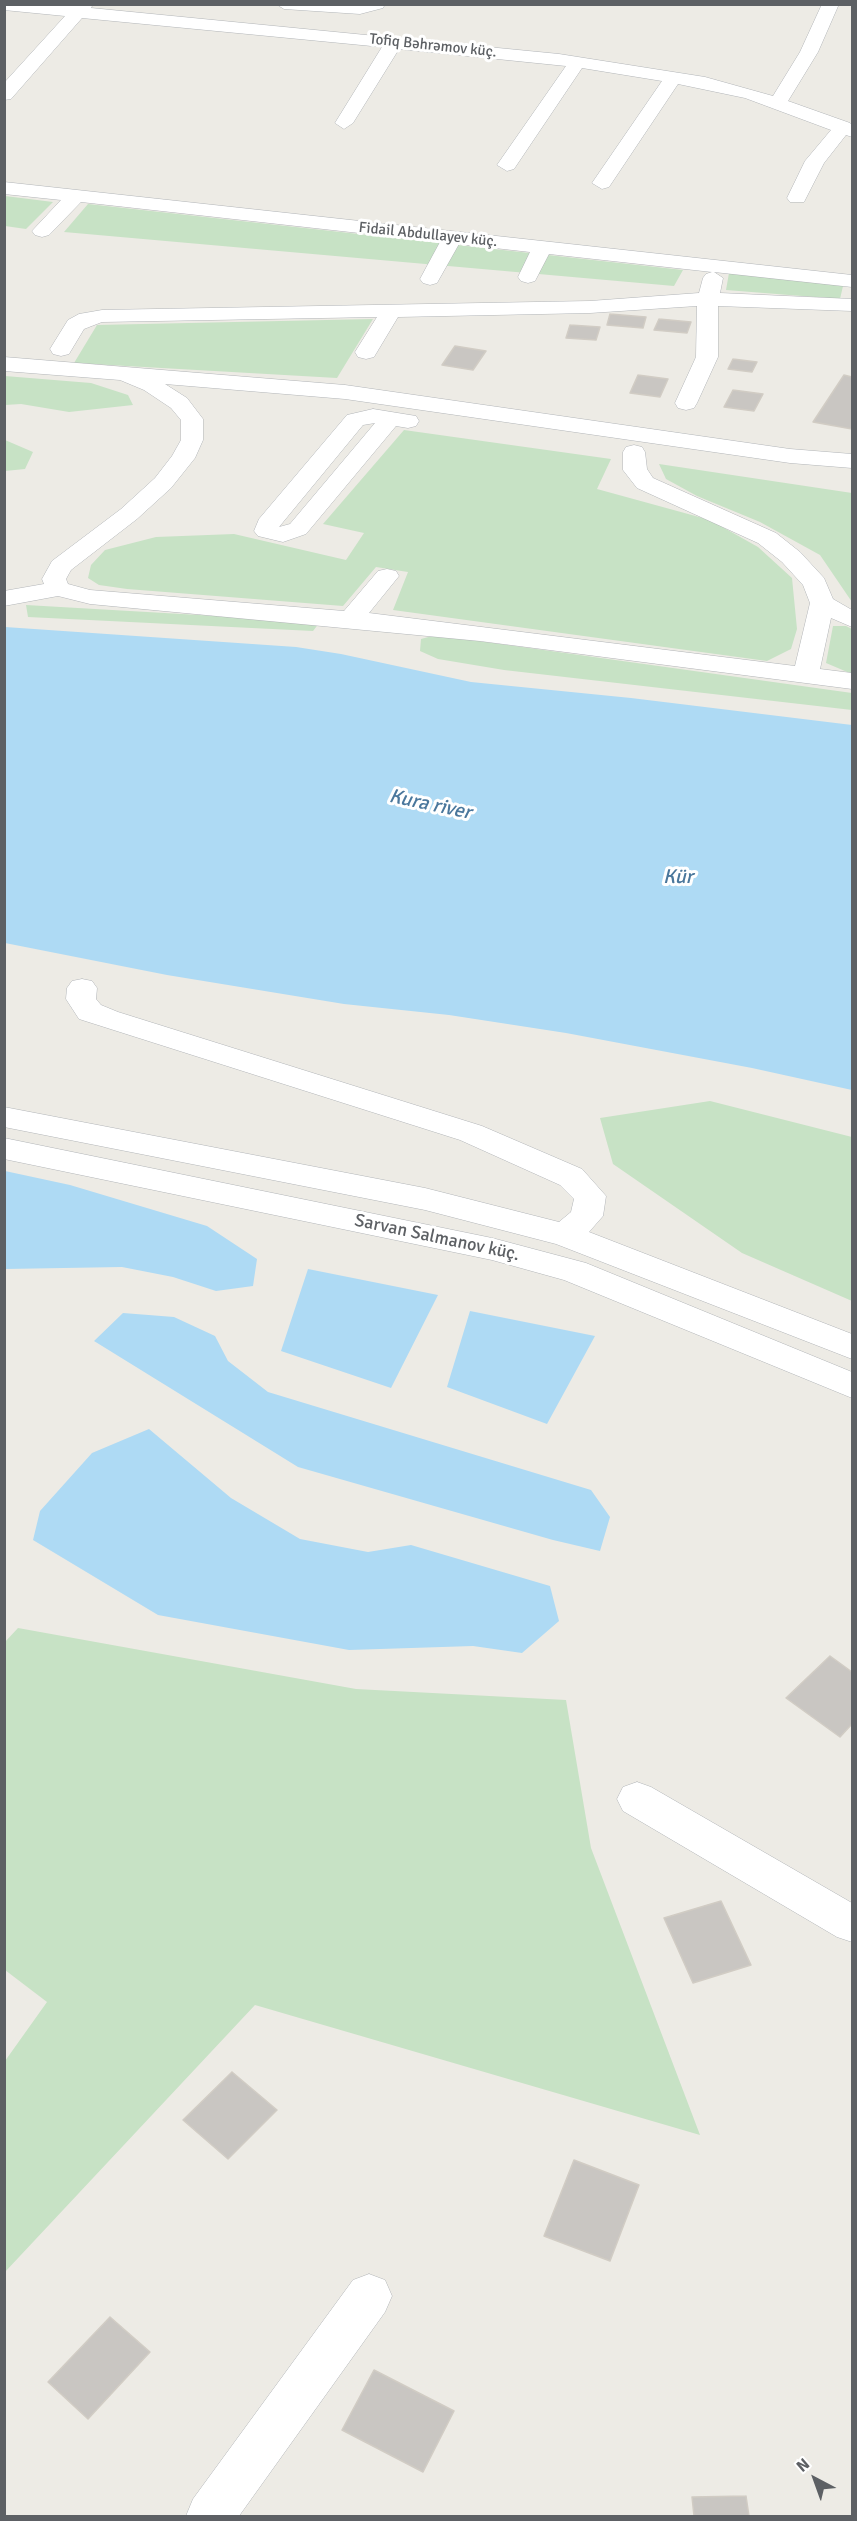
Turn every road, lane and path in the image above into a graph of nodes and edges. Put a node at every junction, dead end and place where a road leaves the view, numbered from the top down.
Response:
1 (4, 4) edge
2 (284, 4) edge
3 (377, 4) edge
4 (831, 4) edge
5 (82, 8) edge
6 (245, 12) dead end
7 (229, 26) junction
8 (394, 42) junction
9 (568, 55) junction
10 (674, 78) junction
11 (4, 95) edge
12 (778, 104) junction
13 (344, 123) dead end
14 (848, 129) edge
15 (507, 165) dead end
16 (602, 183) dead end
17 (4, 188) edge
18 (76, 196) junction
19 (797, 198) dead end
20 (42, 231) dead end
21 (452, 238) junction
22 (542, 248) junction
23 (716, 267) junction
24 (528, 277) dead end
25 (430, 279) dead end
26 (852, 281) edge
27 (708, 299) junction
28 (852, 305) edge
29 (390, 311) junction
30 (61, 349) dead end
31 (366, 352) dead end
32 (4, 364) edge
33 (127, 375) junction
34 (686, 403) dead end
35 (390, 419) junction
36 (634, 453) junction
37 (852, 461) edge
38 (852, 482) edge
39 (387, 576) dead end
40 (58, 589) junction
41 (4, 599) edge
42 (822, 603) junction
43 (351, 619) junction
44 (852, 620) edge
45 (806, 675) junction
46 (852, 681) edge
47 (82, 988) dead end
48 (4, 1117) edge
49 (4, 1148) edge
50 (565, 1234) junction
51 (852, 1347) edge
52 (852, 1386) edge
53 (637, 1798) dead end
54 (852, 1924) edge
55 (369, 2296) dead end
56 (210, 2517) edge

1 - 5 street, Tofiq Bəhrəmov küç.
2 - 3 street
4 - 12 street
5 - 7 street, Tofiq Bəhrəmov küç.
5 - 11 street
6 - 7 street
7 - 8 street, Tofiq Bəhrəmov küç.
8 - 9 street, Tofiq Bəhrəmov küç.
8 - 13 street
9 - 10 street, Tofiq Bəhrəmov küç.
9 - 15 street
10 - 12 street, Tofiq Bəhrəmov küç.
10 - 16 street
12 - 14 street, Tofiq Bəhrəmov küç.
14 - 19 street
17 - 18 street, Fidail Abdullayev küç.
18 - 20 street
18 - 21 street, Fidail Abdullayev küç.
21 - 22 street, Fidail Abdullayev küç.
21 - 25 street
22 - 23 street, Fidail Abdullayev küç.
22 - 24 street
23 - 26 street, Fidail Abdullayev küç.
23 - 27 street
27 - 28 street
27 - 29 street
27 - 34 street
29 - 30 street
29 - 31 street
32 - 33 street
33 - 37 street
33 - 40 street
35 - 35 street
35 - 36 street
36 - 38 street
36 - 42 street
39 - 43 street
40 - 41 street
40 - 43 street
42 - 44 street
42 - 45 street
43 - 45 street
45 - 46 street
47 - 50 street
48 - 50 street
49 - 52 street, Sarvan Salmanov küç.
50 - 51 street
53 - 54 street
55 - 56 street

